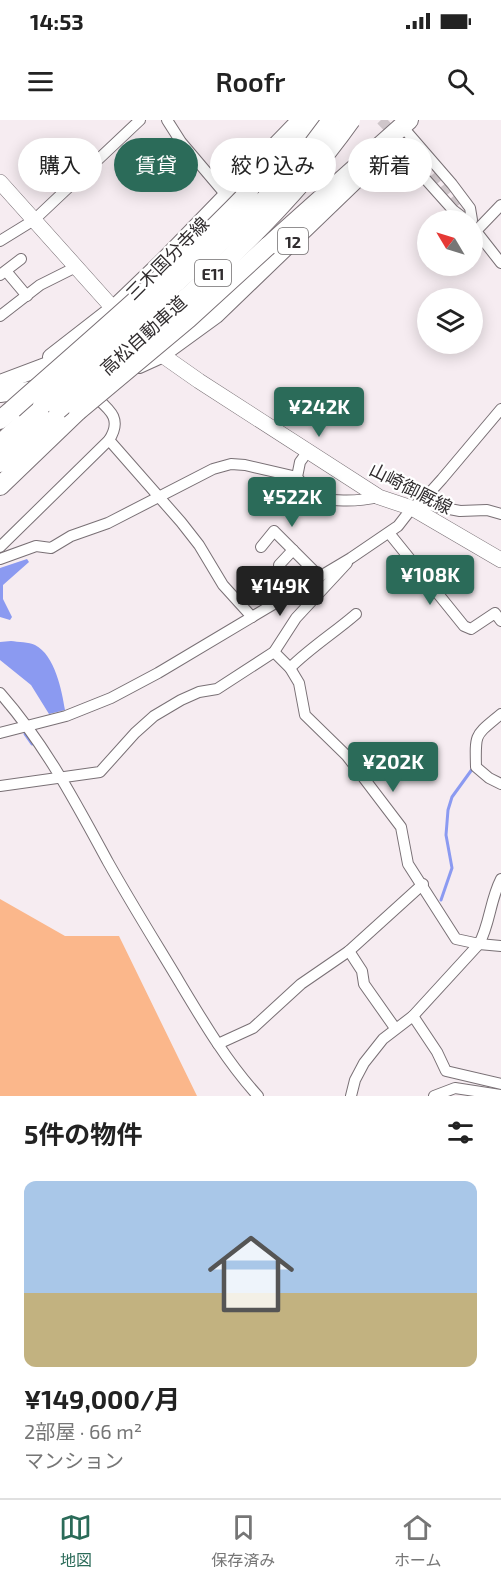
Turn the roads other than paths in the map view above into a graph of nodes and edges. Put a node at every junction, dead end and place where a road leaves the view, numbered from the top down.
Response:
1 (140, 120) edge
2 (167, 120) edge
3 (300, 120) edge
4 (319, 120) edge
5 (333, 120) edge
6 (351, 120) edge
7 (420, 120) edge
8 (408, 126) edge
9 (399, 138) edge
10 (0, 182) edge
11 (348, 187) edge
12 (432, 187) edge
13 (226, 195) junction
14 (501, 205) edge
15 (453, 210) edge
16 (470, 210) edge
17 (483, 216) edge
18 (34, 220) junction
19 (483, 238) edge
20 (0, 241) edge
21 (21, 259) dead end
22 (500, 259) edge
23 (76, 267) junction
24 (3, 273) edge
25 (27, 296) junction
26 (114, 309) junction
27 (0, 316) edge
28 (128, 324) junction
29 (160, 355) junction
30 (25, 372) junction
31 (80, 382) junction
32 (0, 383) edge
33 (0, 394) edge
34 (50, 408) junction
35 (501, 409) edge
36 (6, 414) edge
37 (109, 440) junction
38 (0, 444) edge
39 (308, 451) junction
40 (0, 463) edge
41 (297, 477) junction
42 (0, 486) edge
43 (379, 497) junction
44 (159, 498) junction
45 (415, 506) junction
46 (501, 514) edge
47 (389, 533) junction
48 (261, 547) dead end
49 (0, 548) edge
50 (293, 550) junction
51 (351, 558) junction
52 (0, 559) edge
53 (501, 560) edge
54 (279, 565) dead end
55 (320, 577) junction
56 (356, 615) dead end
57 (252, 617) junction
58 (501, 621) edge
59 (274, 652) junction
60 (291, 668) junction
61 (0, 693) edge
62 (501, 714) edge
63 (29, 727) junction
64 (0, 733) edge
65 (62, 778) junction
66 (501, 784) edge
67 (0, 786) edge
68 (501, 879) edge
69 (423, 884) junction
70 (479, 944) junction
71 (501, 946) edge
72 (349, 951) junction
73 (413, 1016) junction
74 (395, 1028) junction
75 (218, 1044) junction
76 (501, 1084) edge
77 (501, 1095) edge
78 (258, 1096) edge
79 (351, 1096) edge
80 (434, 1096) edge

1 - 18 street
2 - 13 street
3 - 13 main road
4 - 36 highway, bridge
5 - 28 main road, 三木国分寺線
5 - 34 highway, 高松自動車道 / E11, bridge
6 - 34 highway, 高松自動車道 / E11, bridge
7 - 8 main road, 12
8 - 9 main road, 12
8 - 16 street
8 - 42 highway, bridge
10 - 18 main road, 山崎御厩線
11 - 29 main road, 12
12 - 15 street
13 - 26 main road
14 - 17 street
18 - 20 street
18 - 23 main road, 山崎御厩線
19 - 22 street
21 - 24 street
23 - 25 street
23 - 26 main road, 山崎御厩線
24 - 25 street
25 - 27 street
26 - 28 main road, 山崎御厩線
26 - 30 main road
28 - 29 main road, 山崎御厩線
28 - 30 main road, 三木国分寺線
29 - 31 main road, 12
29 - 39 main road, 山崎御厩線
30 - 32 main road, 三木国分寺線
31 - 33 main road, 12
31 - 37 street
34 - 38 highway, 高松自動車道 / E11
34 - 40 highway, 高松自動車道 / E11
35 - 45 street
37 - 44 street
37 - 49 street
39 - 41 street
39 - 43 main road, 山崎御厩線
41 - 43 street
41 - 44 street
43 - 45 main road, 山崎御厩線
44 - 52 street
44 - 57 street
45 - 46 street
45 - 47 street
45 - 53 main road, 山崎御厩線
47 - 51 street
47 - 58 street
48 - 50 street
50 - 54 street
50 - 55 street
51 - 55 street
51 - 59 street
55 - 57 street
56 - 60 street
57 - 63 street
59 - 60 street
59 - 65 street
60 - 69 street
61 - 63 street
62 - 66 street
63 - 64 street
63 - 65 street
65 - 67 street
65 - 75 street
68 - 70 street
69 - 70 street
69 - 72 street
70 - 71 street
70 - 73 street
72 - 74 street
72 - 75 street
73 - 74 street
73 - 76 street
74 - 79 street
75 - 78 street
77 - 80 street

